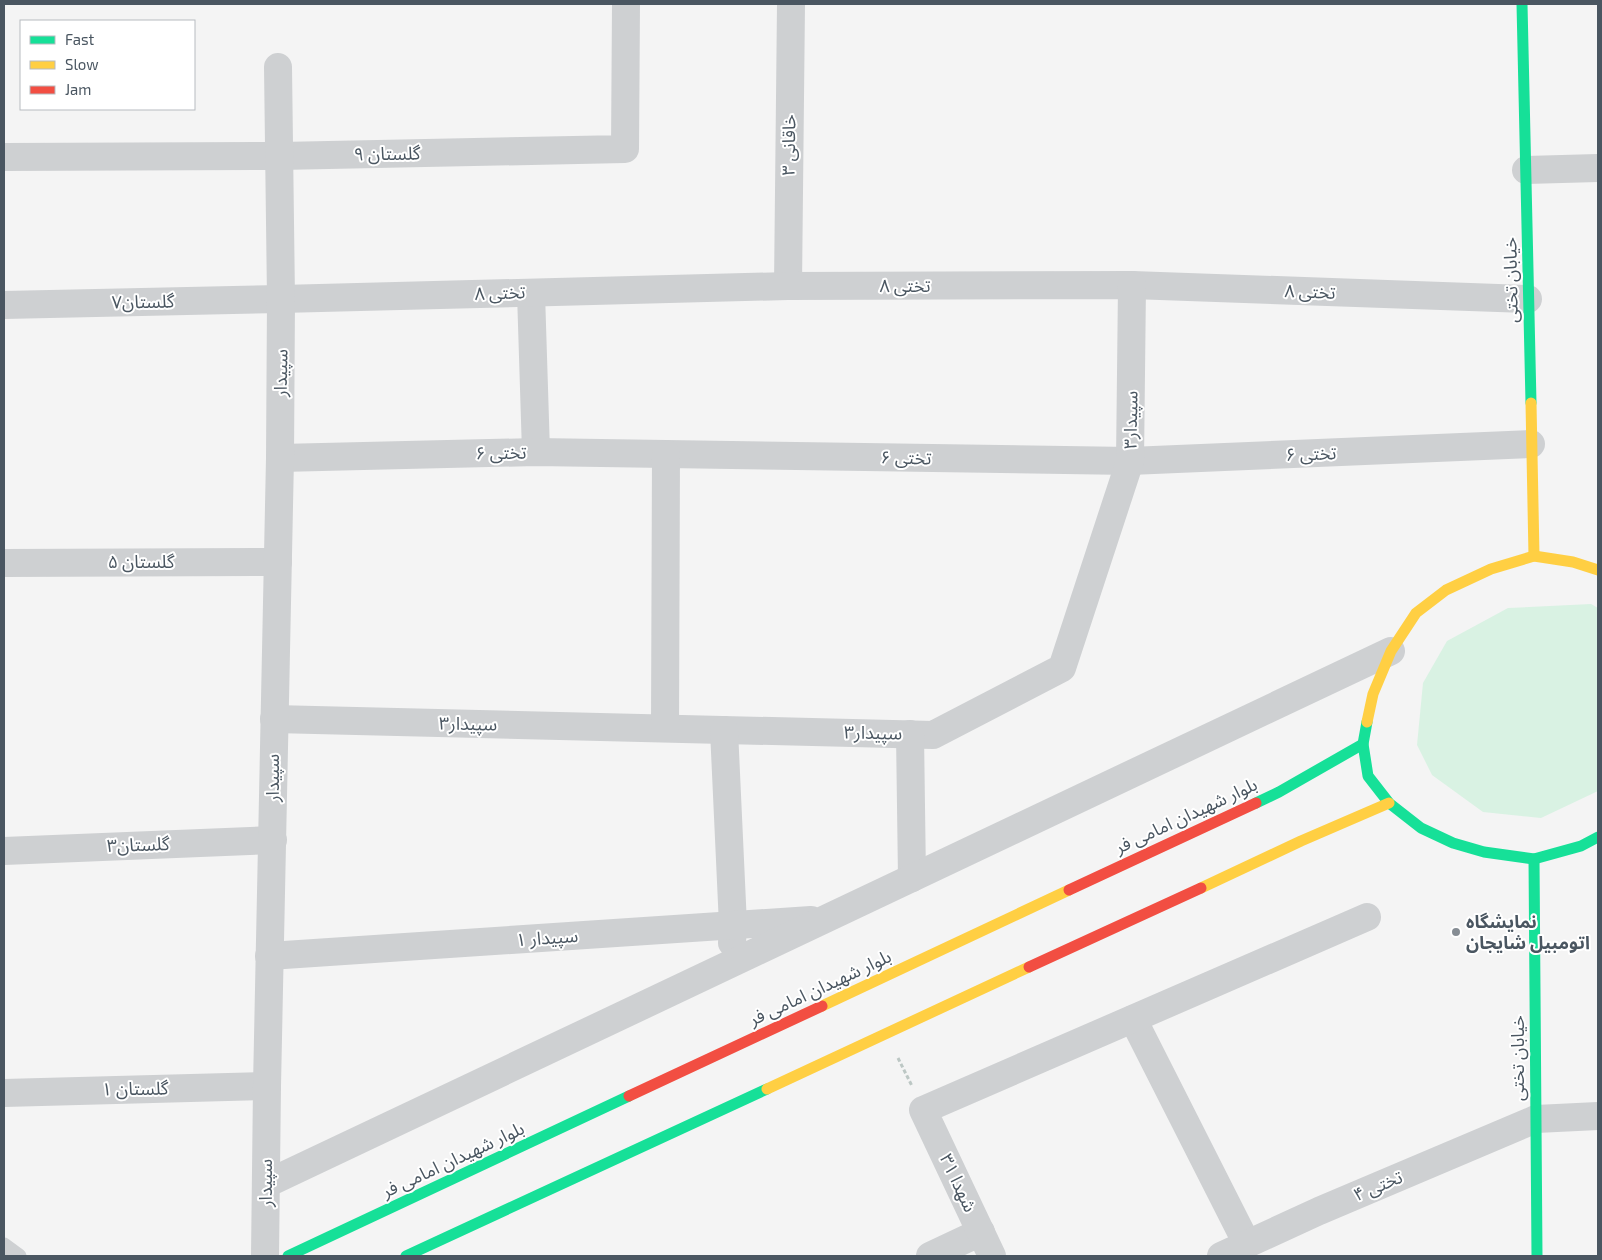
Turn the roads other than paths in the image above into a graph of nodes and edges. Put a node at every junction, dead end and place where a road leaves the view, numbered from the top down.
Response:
1 (626, 4) edge
2 (791, 4) edge
3 (1522, 4) edge
4 (278, 67) dead end
5 (280, 156) junction
6 (4, 157) edge
7 (1598, 168) edge
8 (1526, 170) junction
9 (788, 286) junction
10 (1132, 286) junction
11 (530, 293) junction
12 (282, 299) junction
13 (1528, 299) junction
14 (4, 305) edge
15 (1531, 444) junction
16 (536, 452) junction
17 (666, 454) junction
18 (280, 458) junction
19 (1130, 461) junction
20 (1534, 556) junction
21 (278, 562) junction
22 (4, 563) edge
23 (1598, 570) edge
24 (1391, 651) junction
25 (274, 720) junction
26 (665, 728) junction
27 (724, 730) junction
28 (910, 734) junction
29 (1363, 744) junction
30 (1390, 803) junction
31 (1598, 837) edge
32 (273, 840) junction
33 (4, 851) edge
34 (1534, 859) junction
35 (912, 878) junction
36 (1367, 917) dead end
37 (825, 919) junction
38 (733, 925) junction
39 (269, 956) junction
40 (731, 964) junction
41 (1133, 1019) junction
42 (267, 1086) junction
43 (4, 1093) edge
44 (1598, 1116) edge
45 (1536, 1118) junction
46 (266, 1184) junction
47 (981, 1232) junction
48 (1247, 1244) junction
49 (4, 1245) edge
50 (19, 1256) edge
51 (266, 1256) edge
52 (288, 1256) edge
53 (406, 1256) edge
54 (930, 1256) edge
55 (992, 1256) edge
56 (1221, 1256) edge
57 (1537, 1256) edge

1 - 5 street, گلستان ۹
2 - 9 street, خاقانی ۳
3 - 8 street, خیابان تختی
4 - 5 street, سپیدار
5 - 6 street, گلستان ۹
5 - 12 street, سپیدار
7 - 8 street
8 - 13 street, خیابان تختی
9 - 10 street, تختی ۸
9 - 11 street, تختی ۸
10 - 13 street, تختی ۸
10 - 19 street, سپیدار۳
11 - 12 street, تختی ۸
11 - 16 street
12 - 14 street, گلستان۷
12 - 18 street, سپیدار
13 - 15 street, خیابان تختی
15 - 19 street, تختی ۶
15 - 20 street, خیابان تختی
16 - 17 street, تختی ۶
16 - 18 street, تختی ۶
17 - 19 street, تختی ۶
17 - 26 street
18 - 21 street, سپیدار
19 - 28 street, سپیدار۳
20 - 23 street
20 - 24 street
21 - 22 street, گلستان ۵
21 - 25 street, سپیدار
24 - 29 street
24 - 35 street
25 - 26 street, سپیدار۳
25 - 32 street, سپیدار
26 - 27 street, سپیدار۳
27 - 28 street, سپیدار۳
27 - 38 street
28 - 35 street
29 - 30 street
29 - 52 street, بلوار شهیدان امامی فر
30 - 34 street
30 - 53 street
31 - 34 street
32 - 33 street, گلستان۳
32 - 39 street, سپیدار
34 - 45 street, خیابان تختی
35 - 37 street
36 - 41 street
37 - 38 street, سپیدار ۱
37 - 40 street
38 - 39 street, سپیدار ۱
38 - 40 street
39 - 42 street, سپیدار
40 - 46 street
41 - 47 street, شهدا ۳۱
41 - 48 street
42 - 43 street, گلستان ۱
42 - 46 street, سپیدار
44 - 45 street
45 - 48 street, تختی ۴
45 - 57 street, خیابان تختی
46 - 51 street, سپیدار
47 - 54 street
47 - 55 street, شهدا ۳۱
48 - 56 street, تختی ۴
49 - 50 lane

